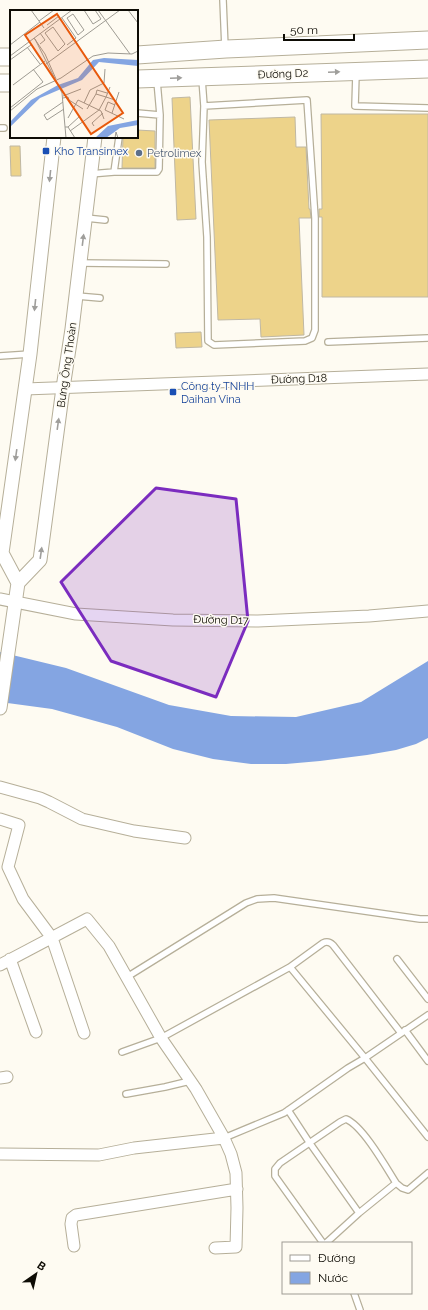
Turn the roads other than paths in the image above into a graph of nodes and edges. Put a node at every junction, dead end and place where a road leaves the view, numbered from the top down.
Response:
1 (223, 0) edge
2 (428, 38) edge
3 (226, 49) junction
4 (143, 55) edge
5 (10, 63) edge
6 (0, 64) edge
7 (428, 69) edge
8 (356, 71) junction
9 (202, 77) junction
10 (138, 79) edge
11 (157, 79) junction
12 (10, 83) edge
13 (0, 84) edge
14 (204, 106) junction
15 (428, 108) edge
16 (138, 113) edge
17 (160, 115) junction
18 (54, 138) edge
19 (95, 138) edge
20 (119, 138) edge
21 (114, 172) junction
22 (90, 174) junction
23 (85, 218) junction
24 (105, 220) dead end
25 (80, 263) junction
26 (166, 264) dead end
27 (76, 296) junction
28 (100, 298) dead end
29 (428, 338) edge
30 (328, 342) dead end
31 (30, 354) junction
32 (0, 356) edge
33 (428, 374) edge
34 (63, 388) junction
35 (25, 389) junction
36 (18, 583) junction
37 (0, 599) edge
38 (16, 602) junction
39 (428, 611) edge
40 (0, 708) edge
41 (0, 787) edge
42 (0, 819) edge
43 (185, 838) dead end
44 (428, 918) edge
45 (52, 938) junction
46 (397, 959) dead end
47 (5, 962) edge
48 (290, 967) junction
49 (126, 977) junction
50 (428, 999) edge
51 (428, 1015) edge
52 (36, 1032) dead end
53 (403, 1032) junction
54 (84, 1033) dead end
55 (161, 1038) junction
56 (122, 1052) dead end
57 (365, 1058) junction
58 (428, 1061) edge
59 (190, 1080) junction
60 (126, 1094) dead end
61 (288, 1110) junction
62 (428, 1137) edge
63 (224, 1138) junction
64 (309, 1142) junction
65 (0, 1154) edge
66 (428, 1173) edge
67 (396, 1183) junction
68 (237, 1189) junction
69 (359, 1213) junction
70 (322, 1242) edge
71 (327, 1242) edge
72 (74, 1246) dead end
73 (216, 1248) dead end
74 (354, 1294) edge
75 (360, 1310) edge

1 - 3 lane
2 - 3 main road
3 - 4 main road
5 - 6 main road
7 - 8 main road, Đường D2
9 -> 8 main road, Đường D2
8 - 15 lane
11 -> 9 main road, Đường D2
9 - 14 lane
10 - 11 main road, Đường D2
11 - 17 lane
12 - 13 main road
14 - 14 lane
16 - 17 lane
17 - 21 lane
18 -> 31 street
19 - 22 street, Bưng Ông Thoàn
20 - 21 lane
21 - 22 lane
22 - 23 street, Bưng Ông Thoàn
23 - 24 lane
25 -> 23 street, Bưng Ông Thoàn
25 - 26 lane
25 - 27 street, Bưng Ông Thoàn
27 - 28 lane
27 - 34 street, Bưng Ông Thoàn
29 - 30 lane
31 - 32 lane
31 - 35 street
33 - 34 street, Đường D18
34 - 35 street, Đường D18
36 -> 34 street, Bưng Ông Thoàn
35 -> 36 street
36 - 38 street
37 - 38 street, Đường D17
38 - 39 street, Đường D17
38 - 40 street
41 - 43 street
42 - 45 street
44 - 49 lane
45 - 47 street
45 - 49 street
45 - 54 street
46 - 50 lane
47 - 52 street
48 - 53 lane
48 - 55 lane
48 - 57 lane
49 - 55 street
51 - 53 lane
53 - 57 lane
53 - 58 lane
55 - 56 lane
55 - 59 street
57 - 61 lane
57 - 62 lane
59 - 60 lane
59 - 63 street
61 - 63 lane
61 - 64 lane
63 - 65 street
63 - 68 street
64 - 67 lane
64 - 69 lane
64 - 70 lane
66 - 67 lane
67 - 69 lane
68 - 72 street
68 - 73 street
69 - 71 lane
74 - 75 lane

